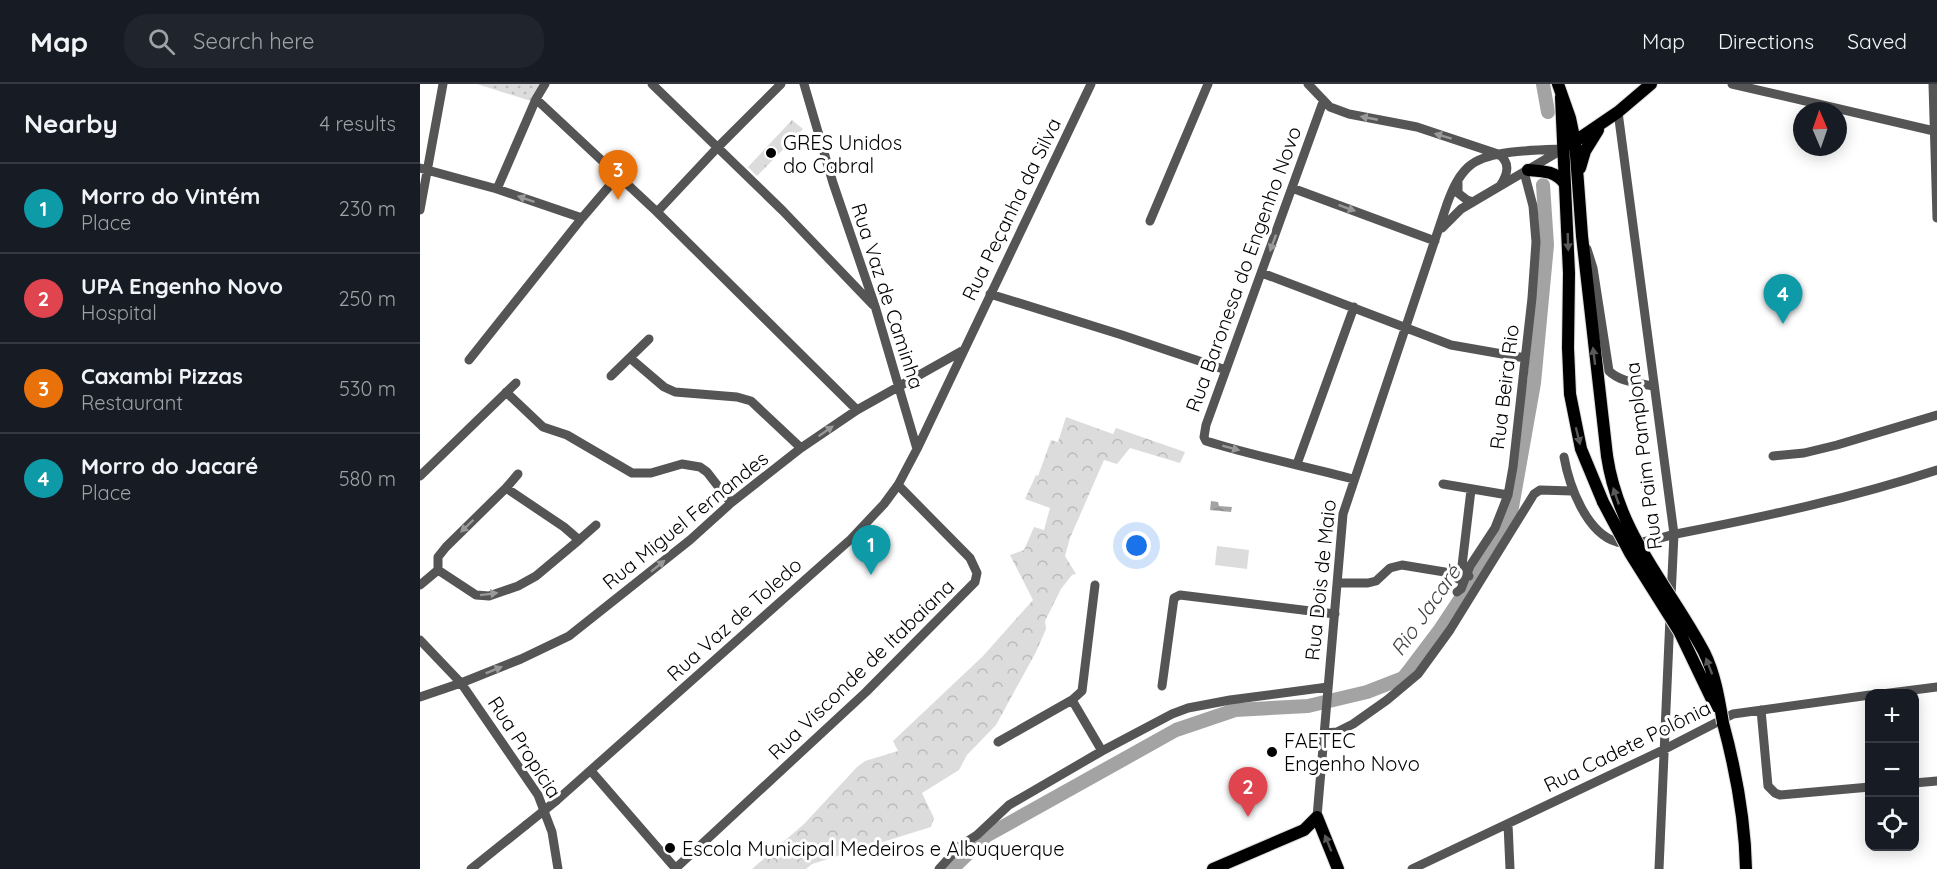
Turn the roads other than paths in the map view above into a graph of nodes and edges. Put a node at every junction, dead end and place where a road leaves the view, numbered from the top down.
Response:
1 (443, 84) edge
2 (545, 84) edge
3 (652, 84) edge
4 (781, 84) edge
5 (804, 84) edge
6 (1091, 84) edge
7 (1208, 84) edge
8 (1308, 84) edge
9 (1558, 84) edge
10 (1651, 84) edge
11 (1732, 84) edge
12 (1933, 84) edge
13 (1561, 97) junction
14 (536, 99) junction
15 (1323, 102) junction
16 (1618, 112) junction
17 (1604, 122) junction
18 (1934, 131) junction
19 (1575, 142) junction
20 (718, 147) junction
21 (1564, 149) junction
22 (1498, 154) junction
23 (423, 169) edge
24 (1526, 171) junction
25 (618, 177) junction
26 (1459, 179) junction
27 (1571, 182) junction
28 (1500, 186) junction
29 (1293, 188) junction
30 (497, 189) junction
31 (1473, 202) junction
32 (420, 210) edge
33 (657, 212) junction
34 (582, 218) junction
35 (1937, 218) edge
36 (1150, 221) dead end
37 (1582, 236) junction
38 (1437, 237) junction
39 (1262, 273) junction
40 (990, 294) junction
41 (875, 306) junction
42 (1354, 307) junction
43 (1406, 327) junction
44 (649, 339) dead end
45 (963, 350) junction
46 (630, 358) junction
47 (1525, 358) junction
48 (469, 360) dead end
49 (1226, 370) junction
50 (611, 376) dead end
51 (516, 382) dead end
52 (1653, 386) junction
53 (898, 387) junction
54 (506, 392) junction
55 (857, 410) junction
56 (1937, 415) edge
57 (801, 448) junction
58 (917, 449) junction
59 (1773, 456) dead end
60 (1564, 457) dead end
61 (1297, 464) junction
62 (1937, 470) edge
63 (518, 474) dead end
64 (420, 476) edge
65 (1353, 479) junction
66 (1443, 484) dead end
67 (898, 485) junction
68 (506, 488) junction
69 (1471, 490) junction
70 (1572, 491) junction
71 (1508, 495) junction
72 (731, 503) junction
73 (596, 525) dead end
74 (1674, 534) junction
75 (579, 540) junction
76 (1620, 542) junction
77 (438, 570) junction
78 (1470, 576) junction
79 (1338, 583) junction
80 (420, 585) edge
81 (1095, 585) dead end
82 (1457, 592) dead end
83 (1335, 614) junction
84 (1669, 638) junction
85 (420, 640) edge
86 (461, 683) junction
87 (1161, 686) dead end
88 (1937, 687) edge
89 (1919, 689) edge
90 (1327, 692) junction
91 (1865, 696) edge
92 (420, 697) edge
93 (1072, 700) junction
94 (1761, 710) junction
95 (1723, 723) junction
96 (1324, 734) junction
97 (998, 742) dead end
98 (1663, 750) junction
99 (1102, 751) junction
100 (591, 771) junction
101 (1937, 781) edge
102 (1919, 783) edge
103 (1865, 787) edge
104 (1317, 817) junction
105 (1508, 824) junction
106 (471, 869) edge
107 (558, 869) edge
108 (676, 869) edge
109 (939, 869) edge
110 (1213, 869) edge
111 (1338, 869) edge
112 (1412, 869) edge
113 (1510, 869) edge
114 (1659, 869) edge
115 (1746, 869) edge

1 - 23 street
2 - 14 street
3 - 20 street
4 - 20 street
5 - 41 street, Rua Vaz de Caminha
6 - 40 street, Rua Peçanha da Silva
7 - 36 street
8 - 15 street
9 - 13 main road
10 - 16 main road
11 - 18 street
12 - 18 street
13 - 19 main road
13 - 21 main road
14 - 25 street
14 - 30 street
22 -> 15 street
15 - 29 street, Rua Baronesa do Engenho Novo
16 - 17 main road
16 - 52 street, Rua Paim Pamplona
17 - 19 main road
17 - 27 main road
18 - 35 street
19 - 21 main road
19 - 27 main road
20 - 33 street
20 - 41 street
21 - 22 street
21 - 24 street
21 - 27 main road
22 - 26 street
22 - 28 street
23 - 30 street
23 - 32 street
24 - 27 main road
24 - 28 street
24 - 47 street, Rua Beira Rio
25 - 33 street
25 - 34 street
26 - 31 street
26 - 38 street, Rua Dois de Maio
27 - 37 main road
27 -> 95 main road, bridge
28 - 31 street
29 -> 38 street
29 -> 39 street, Rua Baronesa do Engenho Novo
34 -> 30 street
31 - 38 street
33 - 55 street
34 - 48 street
37 - 52 street
95 -> 37 main road, bridge
38 - 43 street, Rua Dois de Maio
39 - 42 street
39 - 49 street, Rua Baronesa do Engenho Novo
40 - 45 street, Rua Peçanha da Silva
40 - 49 street
41 - 53 street, Rua Vaz de Caminha
42 - 43 street
42 - 61 street
43 - 47 street
43 - 65 street, Rua Dois de Maio
44 - 46 street
45 - 53 street, Rua Miguel Fernandes
45 - 58 street, Rua Vaz de Toledo
46 - 50 street
46 - 57 street
47 - 71 street, Rua Beira Rio
49 -> 61 street, Rua Baronesa do Engenho Novo
51 - 54 street
52 - 74 street, Rua Paim Pamplona
53 - 55 street, Rua Miguel Fernandes
53 - 58 street, Rua Vaz de Caminha
54 - 64 street
54 - 72 street
57 -> 55 street, Rua Miguel Fernandes
56 - 59 street
57 - 72 street, Rua Miguel Fernandes
58 - 67 street, Rua Vaz de Toledo
60 - 70 street
61 - 65 street, Rua Baronesa do Engenho Novo
62 - 74 street
63 - 68 street
65 - 79 street, Rua Dois de Maio
66 - 69 street
67 - 100 street, Rua Vaz de Toledo
67 - 108 street, Rua Visconde de Itabaiana
68 - 75 street
68 -> 77 street
69 - 71 street
69 - 78 street
70 - 76 street
70 - 78 street
71 - 78 street, Rua Beira Rio
86 -> 72 street, Rua Miguel Fernandes
73 - 75 street
74 - 76 street
74 - 84 street, Rua Paim Pamplona
77 -> 75 street
76 - 84 street
77 - 80 street
78 - 79 street
78 - 82 street
78 - 96 street
79 - 83 street, Rua Dois de Maio
81 - 93 street
83 - 87 street
83 - 90 street, Rua Dois de Maio
84 - 98 street, Rua Paim Pamplona
85 - 86 street, Rua Propícia
86 - 92 street, Rua Miguel Fernandes
86 - 107 street, Rua Propícia
88 - 89 street
90 - 96 street, Rua Dois de Maio
90 - 99 street
91 - 94 street, Rua Cadete Polônia
93 - 97 street
93 - 99 street
94 - 98 street, Rua Cadete Polônia
94 - 103 street
95 - 115 main road
96 - 104 street, Rua Dois de Maio
98 - 105 street, Rua Cadete Polônia
98 - 114 street, Rua Paim Pamplona
99 - 109 street
100 - 106 street, Rua Vaz de Toledo, bridge
100 - 108 street
101 - 102 street
104 - 110 main road
111 -> 104 main road, Rua Dois de Maio
105 - 112 street, Rua Cadete Polônia
105 - 113 street

